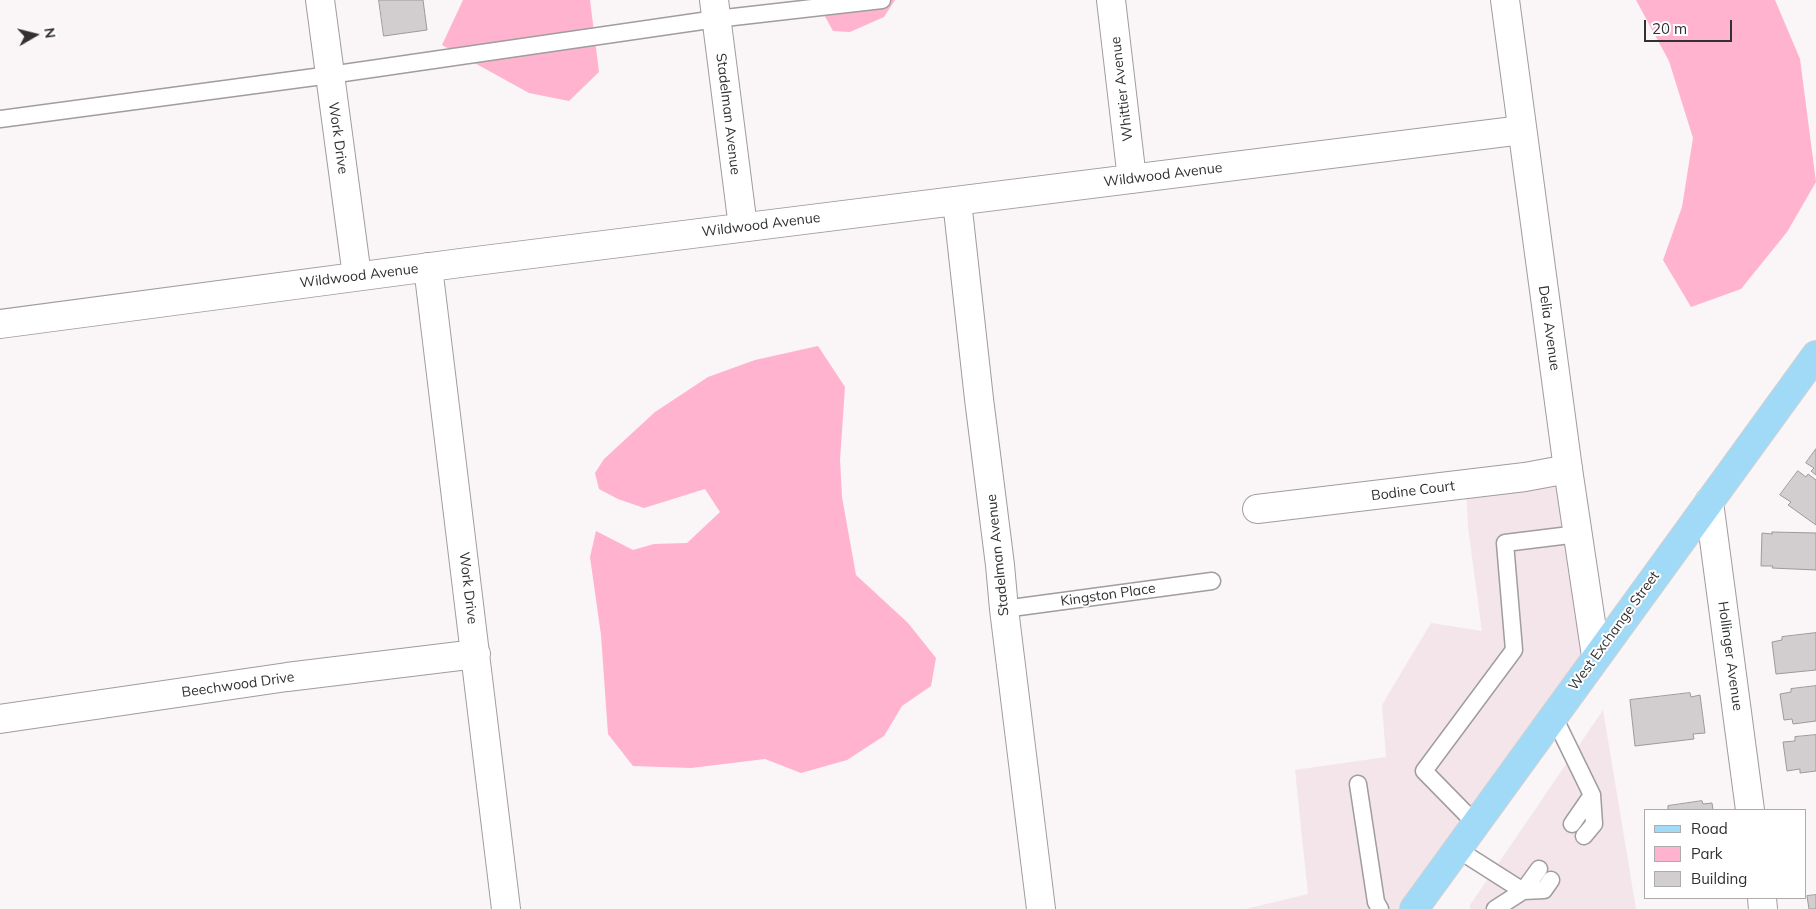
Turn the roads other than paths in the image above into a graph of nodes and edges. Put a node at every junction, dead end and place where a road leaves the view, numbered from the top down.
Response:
1 (320, 0) edge
2 (882, 0) edge
3 (1111, 0) edge
4 (1504, 0) edge
5 (715, 10) edge
6 (330, 75) junction
7 (0, 119) edge
8 (1522, 130) junction
9 (1132, 179) junction
10 (956, 201) junction
11 (743, 227) junction
12 (428, 267) junction
13 (357, 276) junction
14 (0, 324) edge
15 (1816, 355) edge
16 (1568, 470) junction
17 (1709, 502) junction
18 (1257, 509) dead end
19 (1578, 534) junction
20 (1212, 581) dead end
21 (1004, 609) junction
22 (476, 654) junction
23 (1596, 656) junction
24 (1554, 715) junction
25 (0, 719) edge
26 (1358, 784) dead end
27 (1592, 795) junction
28 (1750, 809) edge
29 (1476, 823) junction
30 (1572, 824) dead end
31 (1584, 836) dead end
32 (1457, 849) junction
33 (1545, 874) dead end
34 (1523, 891) junction
35 (1432, 897) edge
36 (506, 909) edge
37 (1041, 909) edge
38 (1380, 909) edge
39 (1414, 909) edge
40 (1495, 909) edge

1 - 6 street, Work Drive
2 - 5 lane
3 - 9 street, Whittier Avenue
4 - 8 street, Delia Avenue
5 - 6 lane
5 - 11 street, Stadelman Avenue
6 - 7 lane
6 - 13 street, Work Drive
8 - 9 street, Wildwood Avenue
8 - 16 street, Delia Avenue
9 - 10 street, Wildwood Avenue
10 - 11 street, Wildwood Avenue
10 - 21 street, Stadelman Avenue
11 - 12 street, Wildwood Avenue
12 - 13 street, Wildwood Avenue
12 - 22 street, Work Drive
13 - 14 street, Wildwood Avenue
15 - 17 main road, West Exchange Street
16 - 18 street, Bodine Court
16 - 19 street, Delia Avenue
17 - 23 main road, West Exchange Street
17 - 28 street, Hollinger Avenue
19 - 23 street, Delia Avenue
19 - 29 lane
20 - 21 lane, Kingston Place
21 - 37 street, Stadelman Avenue
22 - 25 street, Beechwood Drive
22 - 36 street, Work Drive
23 - 24 main road, West Exchange Street
24 - 27 lane
24 - 29 main road, West Exchange Street
26 - 38 lane
27 - 30 lane
27 - 31 lane
29 - 32 main road, West Exchange Street
32 - 34 lane
32 - 35 main road, West Exchange Street
33 - 34 lane
34 - 40 lane
35 - 39 main road, West Exchange Street

